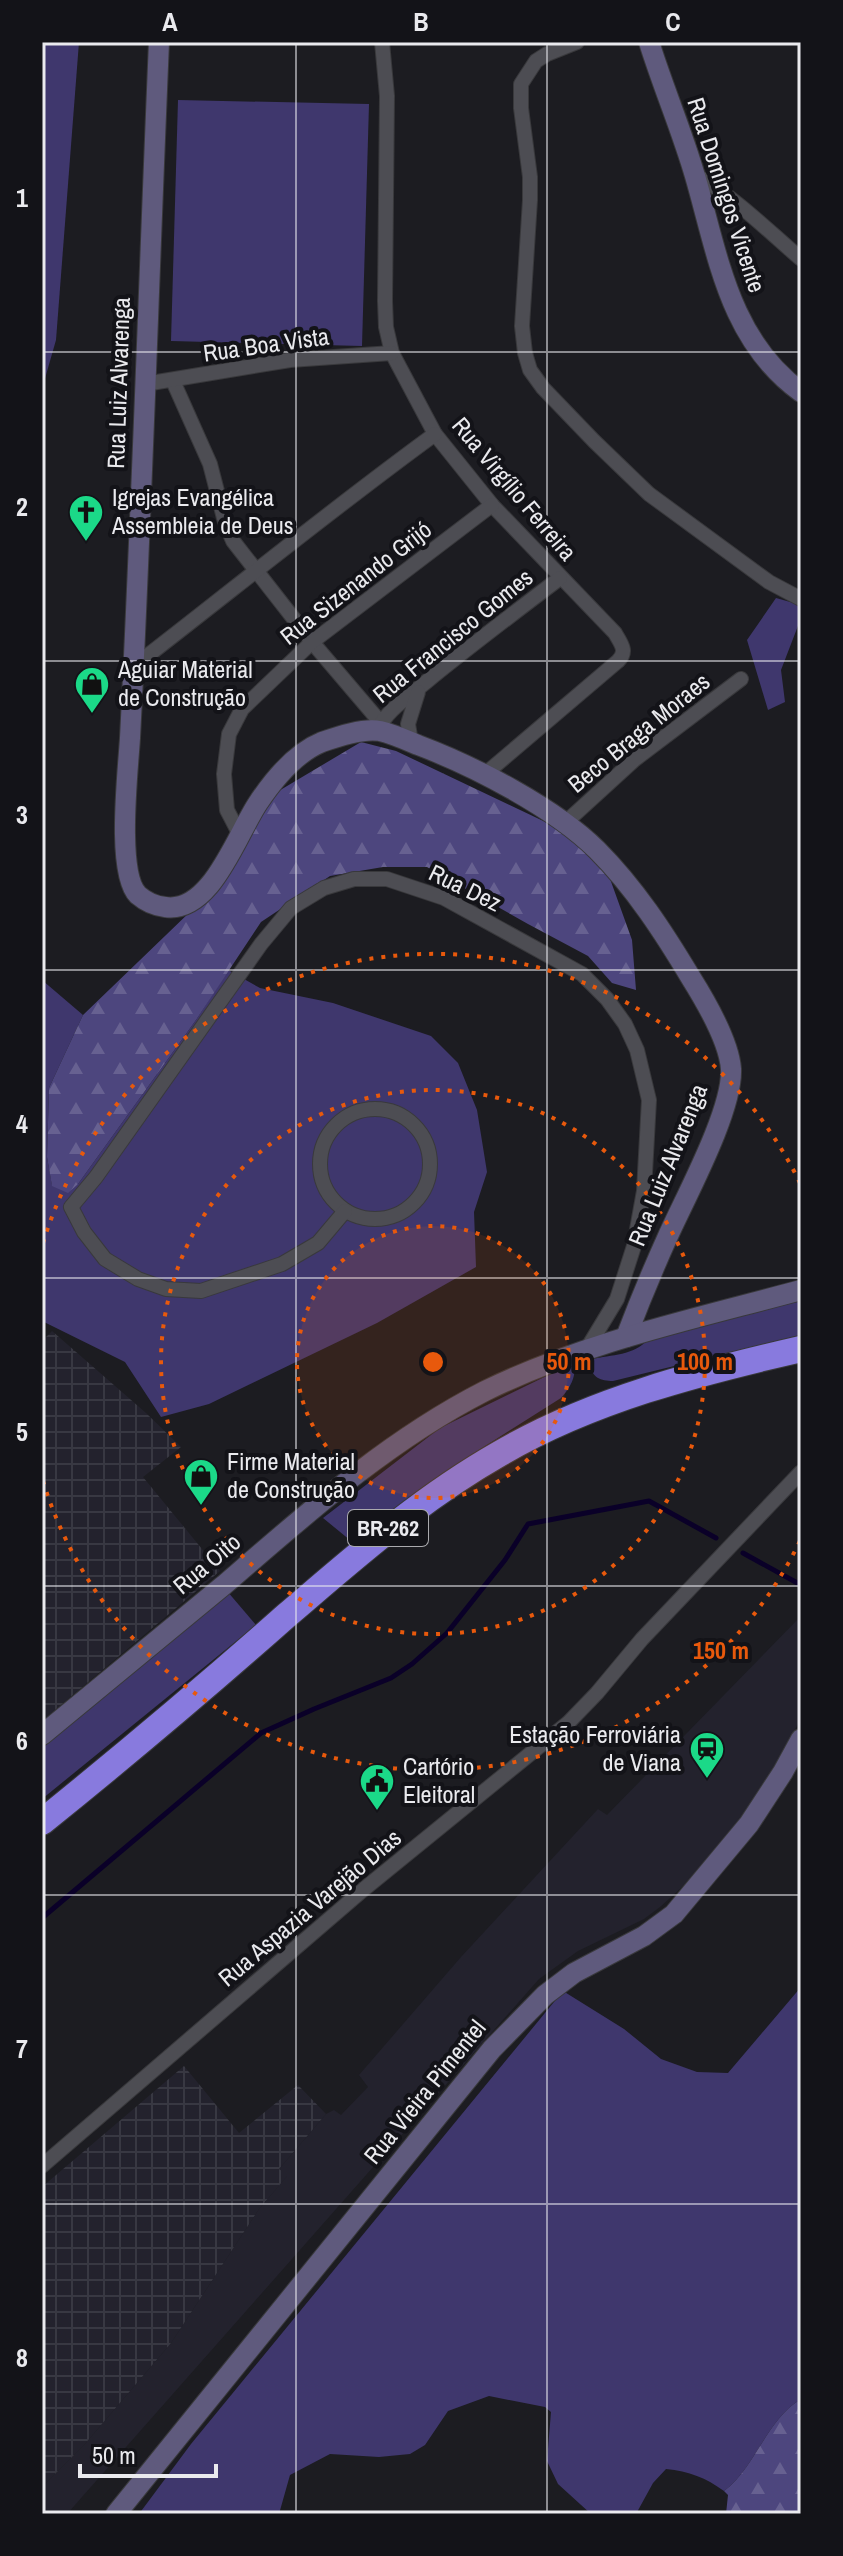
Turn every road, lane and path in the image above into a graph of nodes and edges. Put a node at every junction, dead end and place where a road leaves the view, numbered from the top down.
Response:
1 (159, 42) edge
2 (382, 42) edge
3 (577, 42) edge
4 (649, 42) edge
5 (695, 175) junction
6 (801, 259) edge
7 (392, 353) junction
8 (173, 381) junction
9 (145, 384) junction
10 (801, 392) edge
11 (435, 434) junction
12 (492, 505) junction
13 (258, 571) junction
14 (560, 578) junction
15 (801, 599) edge
16 (312, 642) junction
17 (133, 667) junction
18 (741, 679) dead end
19 (419, 688) junction
20 (379, 727) junction
21 (411, 742) junction
22 (484, 775) junction
23 (565, 823) junction
24 (239, 833) junction
25 (345, 1211) junction
26 (801, 1290) edge
27 (626, 1337) junction
28 (588, 1347) junction
29 (801, 1349) edge
30 (801, 1472) edge
31 (42, 1735) edge
32 (801, 1739) edge
33 (42, 1822) edge
34 (42, 2166) edge
35 (116, 2514) edge

1 - 9 street, Rua Luiz Alvarenga
2 - 7 street, Rua Virgílio Ferreira
3 - 15 street
4 - 5 street, Rua Domingos Vicente
5 - 6 street
5 - 10 street, Rua Domingos Vicente
7 - 8 street, Rua Boa Vista
7 - 11 street, Rua Virgílio Ferreira
8 - 9 street, Rua Boa Vista
8 - 13 street
9 - 17 street, Rua Luiz Alvarenga
11 - 12 street, Rua Virgílio Ferreira
11 - 13 street
12 - 14 street, Rua Virgílio Ferreira
12 - 16 street, Rua Sizenando Grijó
13 - 16 street
13 - 17 street
14 - 19 street, Rua Francisco Gomes
14 - 22 street, Rua Virgílio Ferreira
16 - 20 street
16 - 24 street, Rua Sizenando Grijó
17 - 24 street, Rua Luiz Alvarenga
18 - 23 street, Beco Braga Moraes
19 - 20 street, Rua Francisco Gomes
19 - 21 street
20 - 21 street, Rua Luiz Alvarenga
20 - 24 street, Rua Luiz Alvarenga
21 - 22 street, Rua Luiz Alvarenga
22 - 23 street, Rua Luiz Alvarenga
23 - 27 street, Rua Luiz Alvarenga
25 - 25 street
25 - 28 street, Rua Dez
26 - 27 street, Rua Oito
27 - 28 street, Rua Oito
28 - 31 street, Rua Oito
29 - 33 highway, BR-262
30 - 34 street, Rua Aspazia Varejão Dias
32 - 35 street, Rua Vieira Pimentel

